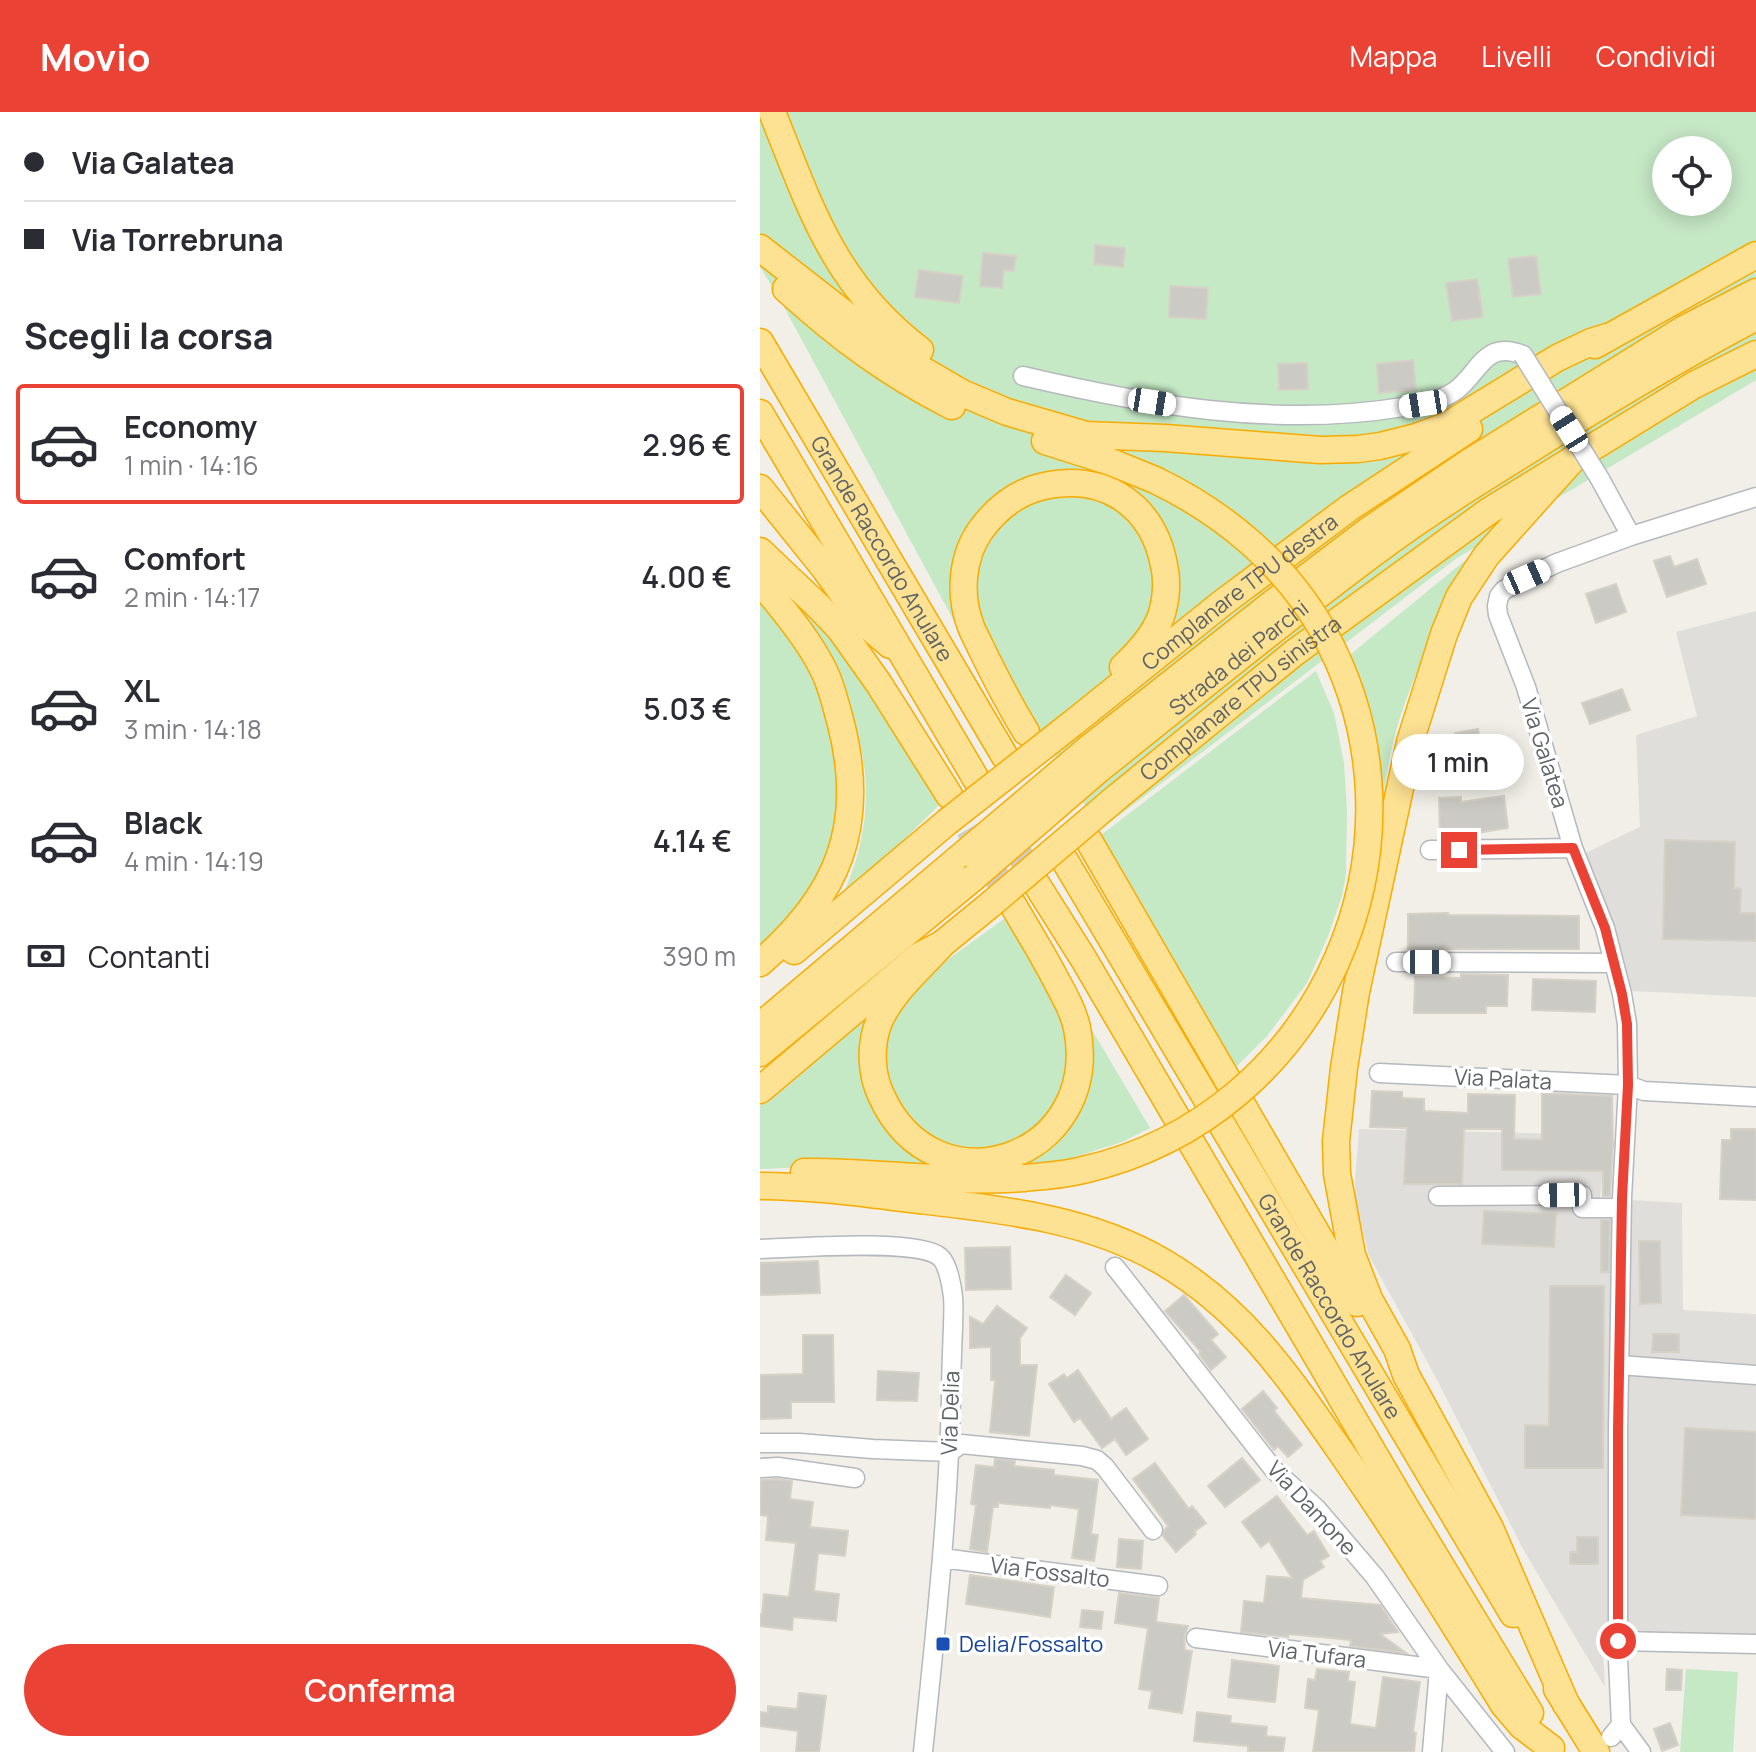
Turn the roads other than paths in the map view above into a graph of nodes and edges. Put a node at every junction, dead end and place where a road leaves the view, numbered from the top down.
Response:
1 (772, 112) edge
2 (760, 248) edge
3 (1756, 255) edge
4 (760, 266) edge
5 (1756, 292) edge
6 (1756, 317) edge
7 (1607, 337) junction
8 (760, 342) edge
9 (1756, 354) edge
10 (1023, 376) dead end
11 (760, 413) edge
12 (1165, 438) junction
13 (1572, 460) junction
14 (760, 488) edge
15 (1756, 497) edge
16 (1631, 536) junction
17 (760, 551) edge
18 (760, 581) edge
19 (903, 654) junction
20 (1082, 716) junction
21 (1026, 732) dead end
22 (1004, 755) dead end
23 (1093, 760) junction
24 (976, 779) tunnel mouth
25 (949, 795) tunnel mouth
26 (1089, 841) dead end
27 (1573, 848) junction
28 (1430, 850) dead end
29 (1065, 861) dead end
30 (1037, 885) tunnel mouth
31 (1002, 904) junction
32 (942, 944) junction
33 (1396, 962) dead end
34 (760, 963) edge
35 (1614, 963) junction
36 (760, 979) edge
37 (760, 1026) edge
38 (760, 1053) edge
39 (1379, 1073) dead end
40 (1628, 1085) junction
41 (760, 1090) edge
42 (1756, 1097) edge
43 (760, 1174) edge
44 (760, 1186) edge
45 (1438, 1196) dead end
46 (1621, 1208) junction
47 (760, 1249) edge
48 (1115, 1267) dead end
49 (1619, 1365) junction
50 (1406, 1375) junction
51 (1756, 1375) edge
52 (760, 1443) edge
53 (796, 1443) junction
54 (950, 1452) junction
55 (760, 1468) edge
56 (792, 1469) junction
57 (855, 1478) dead end
58 (1153, 1530) dead end
59 (942, 1558) junction
60 (1158, 1586) dead end
61 (1196, 1638) dead end
62 (1618, 1641) junction
63 (1756, 1644) edge
64 (1439, 1669) junction
65 (1566, 1704) junction
66 (1609, 1738) edge
67 (1552, 1750) edge
68 (923, 1752) edge
69 (1432, 1752) edge
70 (1505, 1752) edge
71 (1641, 1752) edge

1 - 12 highway
2 - 12 highway
3 - 7 highway, Complanare TPU destra
4 - 43 highway, bridge
5 - 23 highway, Strada dei Parchi
6 - 23 highway, Strada dei Parchi
7 - 12 highway
7 - 20 highway, Complanare TPU destra
8 - 22 highway, Grande Raccordo Anulare
9 - 13 highway, Complanare TPU sinistra
10 - 16 street, bridge
11 - 19 highway, Grande Raccordo Anulare
13 - 31 highway, Complanare TPU sinistra, bridge
13 - 50 highway
14 - 19 highway
15 - 16 street, Via Galatea
16 - 27 street, Via Galatea
17 - 25 highway
18 - 34 highway
19 - 24 highway, Grande Raccordo Anulare
20 - 21 highway
20 - 36 highway, Complanare TPU destra, bridge
23 - 37 highway, Strada dei Parchi, bridge
23 - 38 highway, Strada dei Parchi, bridge
26 - 50 highway
27 - 28 street
27 - 35 street, Via Galatea
29 - 65 highway, Grande Raccordo Anulare
30 - 67 highway, Grande Raccordo Anulare
31 - 32 highway, Complanare TPU sinistra
31 - 32 highway
32 - 41 highway, Complanare TPU sinistra
33 - 35 street
35 - 40 street, Via Galatea
39 - 40 street, Via Palata
40 - 42 street, Via Palata
40 - 46 street, Via Galatea
44 - 67 highway
45 - 46 street
46 - 49 street, Via Galatea
47 - 54 street, Via Delia
48 - 64 street, Via Damone
49 - 51 street
49 - 62 street, Via Galatea
50 - 65 highway
52 - 53 street
53 - 54 street
53 - 56 street
54 - 58 street
54 - 59 street, Via Delia
55 - 56 street
56 - 57 street
59 - 60 street, Via Fossalto
59 - 68 street, Via Delia
61 - 64 street, Via Tufara
62 - 63 street
62 - 66 street, Via Galatea
64 - 69 street
64 - 70 street, Via Damone
65 - 66 highway, Grande Raccordo Anulare
66 - 71 street

